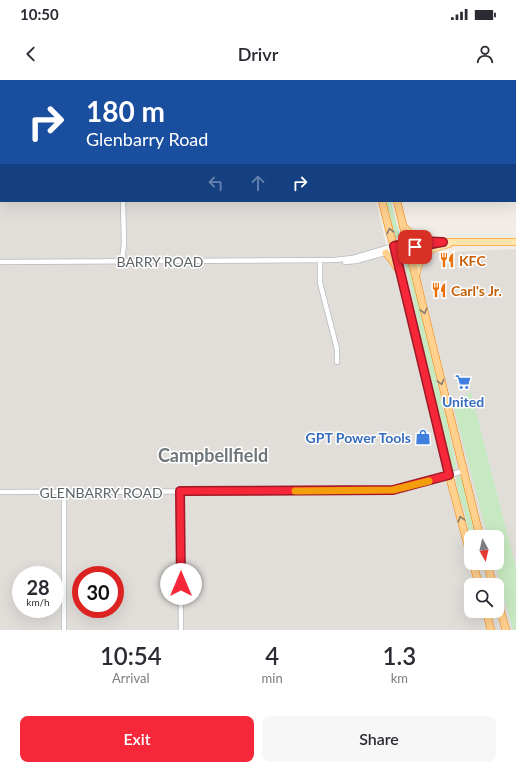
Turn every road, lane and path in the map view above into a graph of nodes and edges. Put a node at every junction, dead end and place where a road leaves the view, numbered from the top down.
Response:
1 (123, 202) edge
2 (382, 202) edge
3 (397, 202) edge
4 (403, 226) junction
5 (423, 241) junction
6 (443, 242) junction
7 (456, 242) junction
8 (516, 242) edge
9 (408, 245) junction
10 (395, 248) junction
11 (386, 253) junction
12 (320, 260) junction
13 (334, 260) junction
14 (124, 261) junction
15 (0, 262) edge
16 (403, 278) junction
17 (416, 278) junction
18 (337, 362) dead end
19 (463, 471) junction
20 (449, 475) junction
21 (180, 491) junction
22 (0, 492) edge
23 (64, 492) junction
24 (478, 530) edge
25 (464, 531) edge
26 (488, 618) edge
27 (503, 618) edge
28 (64, 630) edge
29 (181, 630) edge
30 (491, 630) edge
31 (506, 630) edge

1 - 14 street
10 -> 2 highway
3 - 4 highway
4 - 5 main road
4 - 9 highway
5 - 6 main road, BARRY ROAD
5 - 9 main road, BARRY ROAD
6 - 7 main road, BARRY ROAD
6 - 9 main road, BARRY ROAD
7 - 8 main road, BARRY ROAD
7 - 17 main road
9 - 10 main road, BARRY ROAD
9 - 17 highway
10 - 11 street, BARRY ROAD
10 - 13 street, BARRY ROAD
10 - 16 highway
11 - 13 street, BARRY ROAD
11 - 16 highway
12 - 13 street, BARRY ROAD
12 - 14 street, BARRY ROAD
12 - 18 street
14 - 15 street, BARRY ROAD
16 - 20 highway
17 -> 19 highway
19 - 20 street, GLENBARRY ROAD
19 - 24 highway
20 - 21 street, GLENBARRY ROAD
25 -> 20 highway
21 - 23 street, GLENBARRY ROAD
21 - 29 street
22 - 23 street, GLENBARRY ROAD
23 - 28 street
26 - 30 highway
27 - 31 highway

